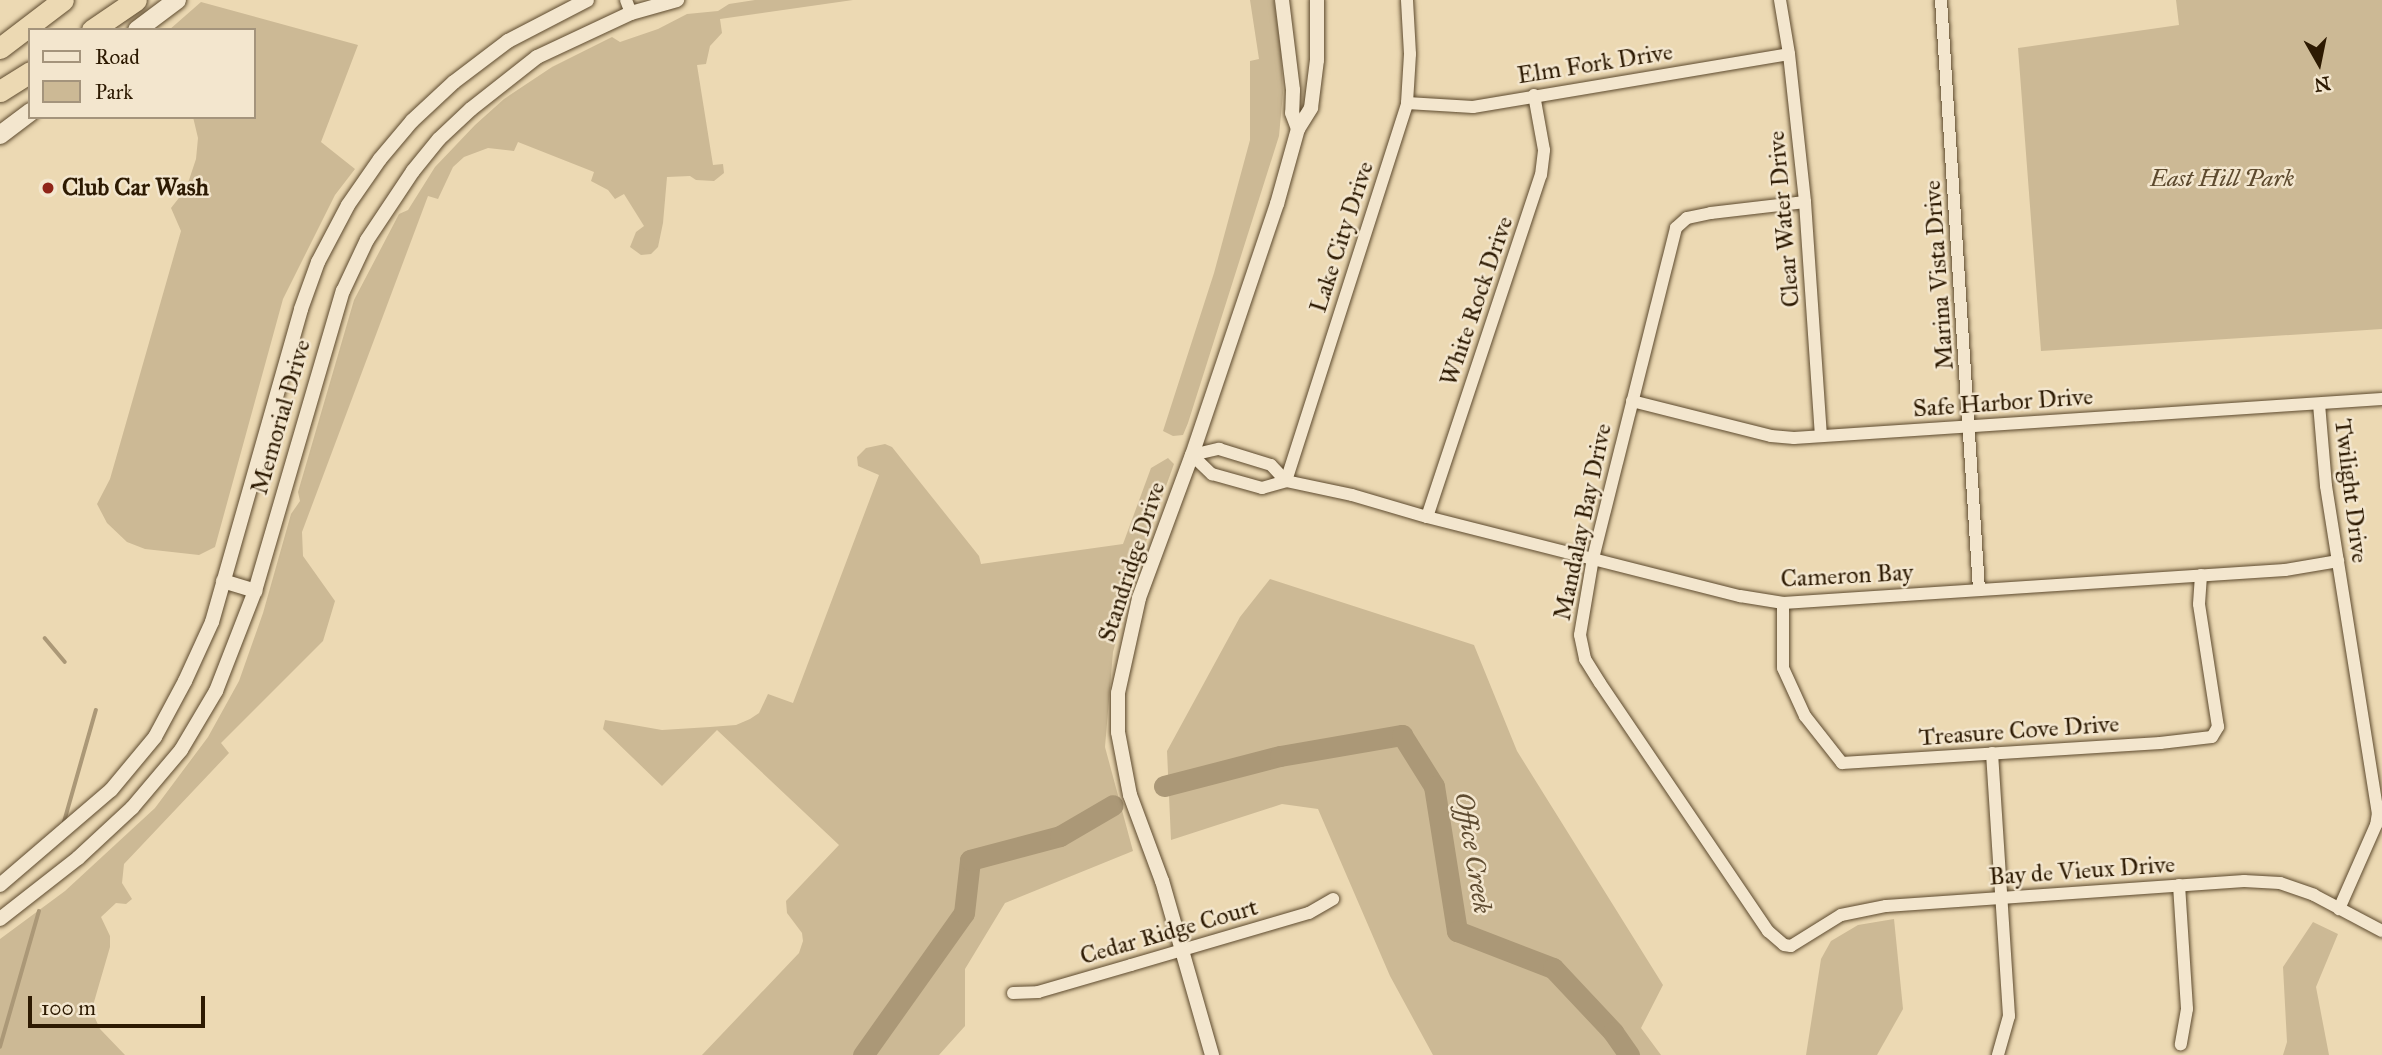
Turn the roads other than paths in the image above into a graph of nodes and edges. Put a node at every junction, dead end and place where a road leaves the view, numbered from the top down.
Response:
1 (63, 0) edge
2 (136, 0) edge
3 (177, 0) edge
4 (587, 0) edge
5 (677, 0) edge
6 (1282, 0) edge
7 (1317, 0) edge
8 (1408, 0) edge
9 (1780, 0) edge
10 (1941, 0) edge
11 (628, 7) edge
12 (95, 28) edge
13 (140, 28) edge
14 (0, 48) edge
15 (1789, 54) junction
16 (28, 73) edge
17 (0, 91) edge
18 (1534, 95) junction
19 (1407, 103) junction
20 (28, 114) edge
21 (1298, 129) junction
22 (0, 135) edge
23 (1805, 202) junction
24 (2382, 399) edge
25 (1632, 401) junction
26 (2319, 404) junction
27 (1970, 427) junction
28 (1821, 435) junction
29 (1192, 455) junction
30 (1286, 481) junction
31 (1427, 517) junction
32 (1593, 558) junction
33 (2338, 561) junction
34 (2201, 575) junction
35 (223, 581) junction
36 (1979, 590) junction
37 (255, 591) junction
38 (1783, 603) junction
39 (1992, 753) junction
40 (0, 885) edge
41 (2179, 886) junction
42 (2001, 897) junction
43 (1333, 899) dead end
44 (2339, 909) junction
45 (0, 919) edge
46 (2382, 931) edge
47 (1784, 945) joint
48 (1184, 949) junction
49 (1013, 993) dead end
50 (2181, 1044) dead end
51 (1212, 1055) edge
52 (1998, 1055) edge

1 - 14 highway
2 - 12 highway
3 - 13 main road
4 - 35 street, Memorial Drive
5 - 11 street, Memorial Drive
6 - 21 street, Standridge Drive
7 - 21 street, Standridge Drive
8 - 19 street, Lake City Drive
9 - 15 street, Clear Water Drive
10 - 27 street, Marina Vista Drive
11 - 37 street, Memorial Drive
15 - 18 street, Elm Fork Drive
15 - 23 street, Clear Water Drive
16 - 17 highway
18 - 19 street, Elm Fork Drive
18 - 31 street, White Rock Drive
19 - 30 street, Lake City Drive
20 - 22 main road
21 - 29 street, Standridge Drive
23 - 25 street, Mandalay Bay Drive
23 - 28 street, Clear Water Drive
24 - 26 street, Safe Harbor Drive
25 - 28 street, Safe Harbor Drive
25 - 32 street, Mandalay Bay Drive
26 - 27 street, Safe Harbor Drive
26 - 33 street, Twilight Drive
27 - 28 street, Safe Harbor Drive
27 - 36 street, Marina Vista Drive
29 - 30 street, Cameron Bay
29 - 30 street, Cameron Bay
29 - 48 street, Standridge Drive
30 - 31 street, Cameron Bay
31 - 32 street, Cameron Bay
32 - 38 street, Cameron Bay
32 - 47 street, Mandalay Bay Drive
33 - 34 street, Cameron Bay
33 - 44 street, Twilight Drive
34 - 36 street, Cameron Bay
34 - 39 street, Treasure Cove Drive
35 - 37 street
35 - 40 street, Memorial Drive
36 - 38 street, Cameron Bay
37 - 45 street, Memorial Drive
38 - 39 street, Treasure Cove Drive
39 - 42 street
41 - 42 street, Bay de Vieux Drive
41 - 44 street, Bay de Vieux Drive
41 - 50 street
42 - 47 street, Bay de Vieux Drive
42 - 52 street
43 - 48 street, Cedar Ridge Court
44 - 46 street, Bay de Vieux Drive
48 - 49 street, Cedar Ridge Court
48 - 51 street, Standridge Drive

